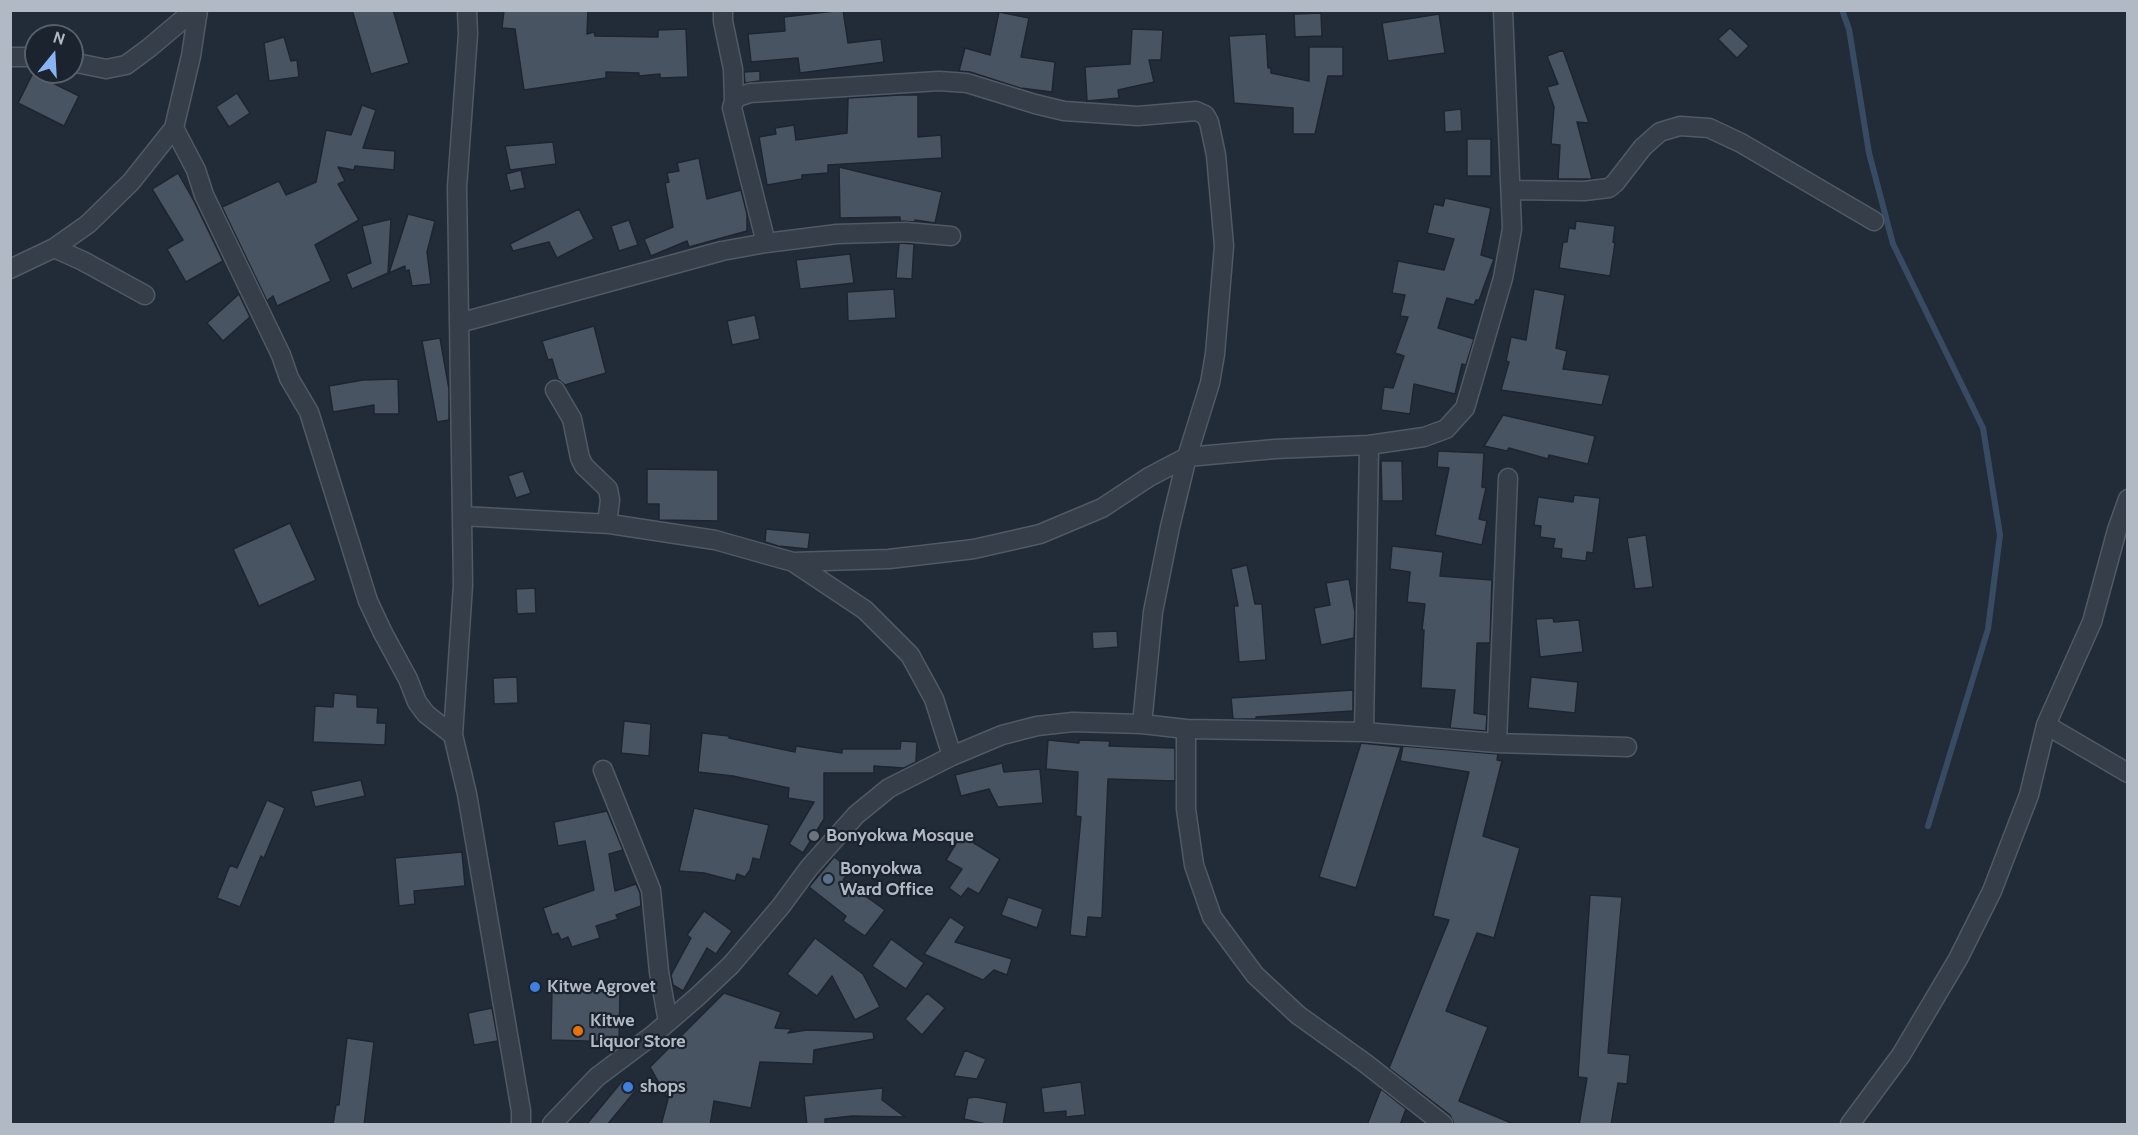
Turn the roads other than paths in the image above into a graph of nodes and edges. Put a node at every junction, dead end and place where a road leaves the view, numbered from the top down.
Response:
1 (196, 10) edge
2 (467, 10) edge
3 (723, 10) edge
4 (1503, 10) edge
5 (84, 64) edge
6 (734, 101) junction
7 (174, 128) junction
8 (1512, 190) junction
9 (1874, 221) dead end
10 (951, 236) dead end
11 (766, 243) junction
12 (54, 248) junction
13 (10, 269) edge
14 (145, 295) dead end
15 (459, 323) junction
16 (555, 390) dead end
17 (1369, 445) junction
18 (1187, 457) junction
19 (1508, 478) dead end
20 (2127, 499) edge
21 (462, 516) junction
22 (608, 524) junction
23 (793, 562) junction
24 (1142, 724) junction
25 (2046, 725) junction
26 (1186, 729) junction
27 (1364, 732) junction
28 (453, 735) junction
29 (1497, 743) junction
30 (1627, 747) dead end
31 (952, 756) junction
32 (603, 770) dead end
33 (2127, 773) edge
34 (668, 1022) junction
35 (522, 1125) edge
36 (552, 1125) edge
37 (1443, 1125) edge
38 (1850, 1125) edge

1 - 5 street
1 - 7 street
2 - 15 street
3 - 6 street
4 - 8 street
6 - 11 street
6 - 18 street
7 - 12 street
7 - 28 street
8 - 9 street
8 - 17 street
10 - 11 street
11 - 15 street
12 - 13 street
12 - 14 street
15 - 21 street
16 - 22 street
17 - 18 street
17 - 27 street
18 - 23 street
18 - 24 street
19 - 29 street
20 - 25 street
21 - 22 street
21 - 28 street
22 - 23 street
23 - 31 street
24 - 26 street
24 - 31 street
25 - 33 street
25 - 38 street
26 - 27 street
26 - 37 street
27 - 29 street
28 - 35 street
29 - 30 street
31 - 34 street
32 - 34 street
34 - 36 street

